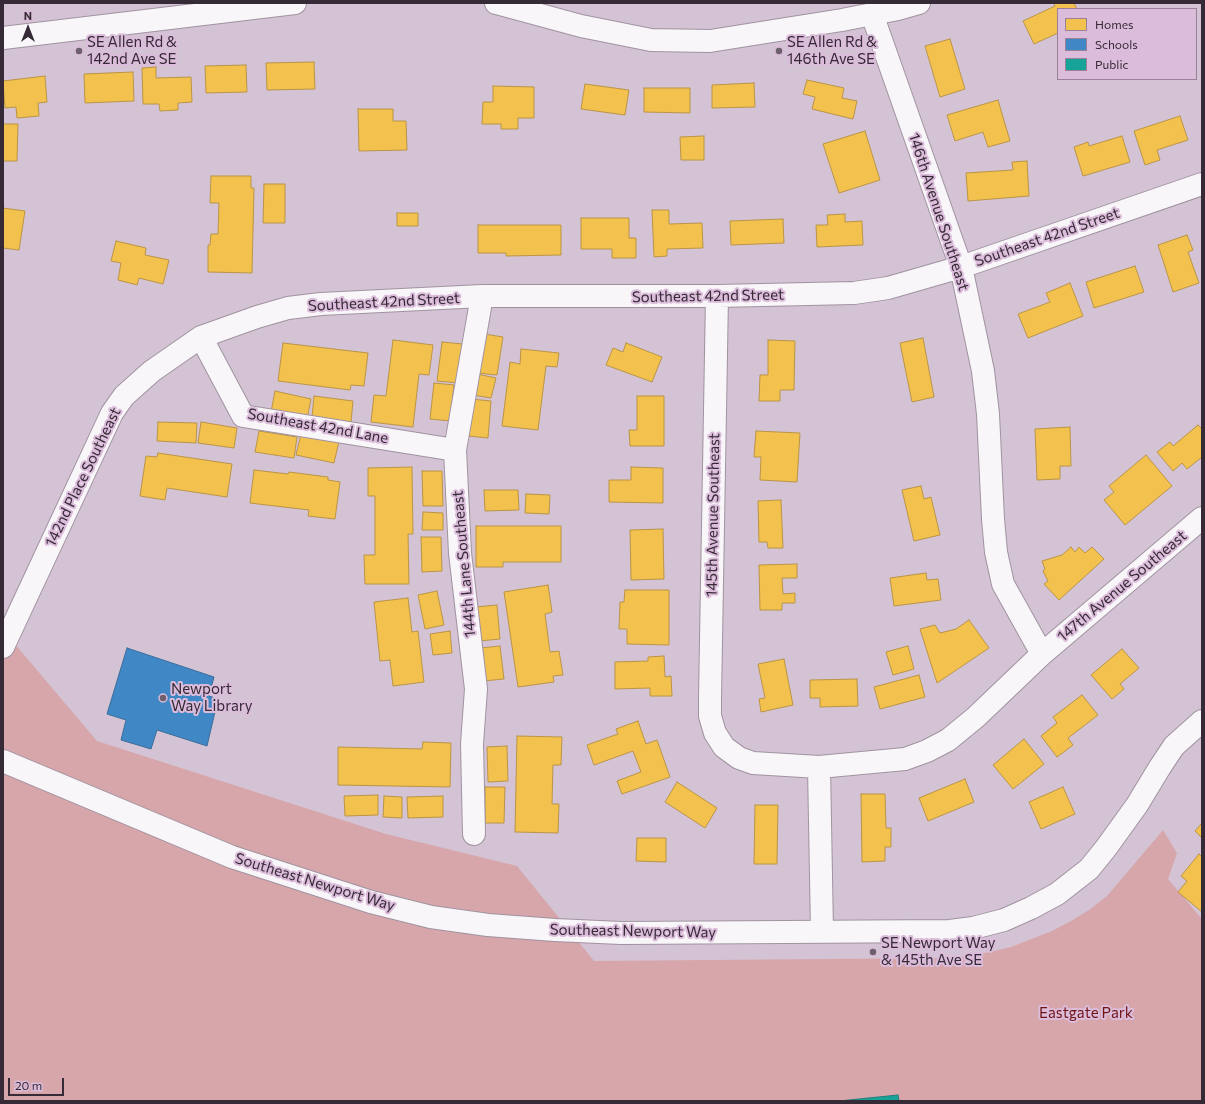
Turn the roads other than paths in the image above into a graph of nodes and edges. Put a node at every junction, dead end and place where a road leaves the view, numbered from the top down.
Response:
1 (295, 3) edge
2 (496, 3) edge
3 (919, 3) edge
4 (870, 8) edge
5 (3, 38) edge
6 (1202, 184) edge
7 (961, 267) junction
8 (482, 296) junction
9 (717, 296) junction
10 (201, 337) junction
11 (455, 450) junction
12 (1202, 518) edge
13 (3, 647) edge
14 (1042, 654) junction
15 (1202, 721) edge
16 (3, 761) edge
17 (819, 767) junction
18 (474, 834) dead end
19 (822, 931) junction

1 - 5 street
2 - 4 street
3 - 4 street
4 - 7 street, 146th Avenue Southeast
6 - 7 street, Southeast 42nd Street
7 - 9 street, Southeast 42nd Street
7 - 14 street, 146th Avenue Southeast
8 - 9 street, Southeast 42nd Street
8 - 10 street, Southeast 42nd Street
8 - 11 street, 144th Lane Southeast
9 - 17 street, 145th Avenue Southeast
10 - 11 street, Southeast 42nd Lane
10 - 13 street, 142nd Place Southeast
11 - 18 street, 144th Lane Southeast
12 - 14 street, 147th Avenue Southeast
14 - 17 street, 147th Avenue Southeast
15 - 19 street, Southeast Newport Way
16 - 19 street, Southeast Newport Way
17 - 19 street

